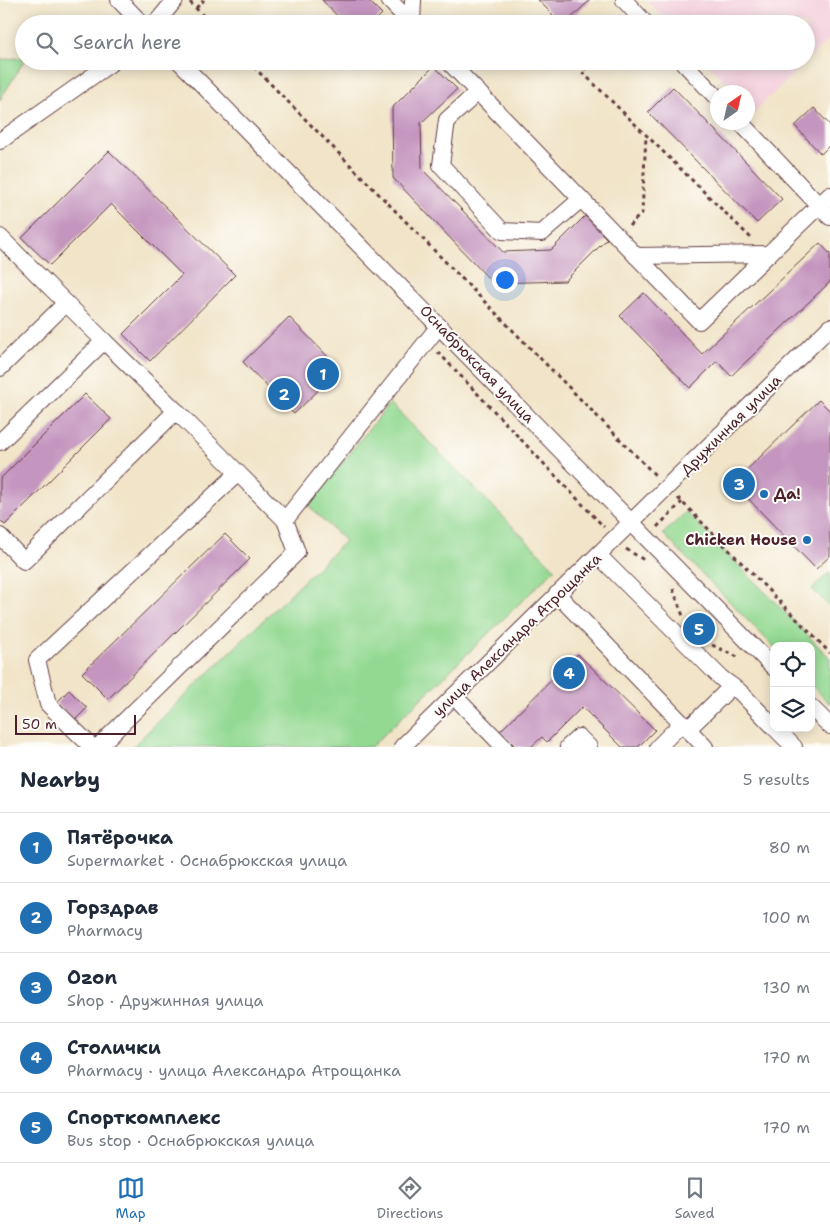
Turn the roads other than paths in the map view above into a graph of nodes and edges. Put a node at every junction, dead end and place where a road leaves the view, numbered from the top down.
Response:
1 (119, 0) edge
2 (175, 0) edge
3 (390, 0) edge
4 (413, 0) edge
5 (624, 0) edge
6 (133, 15) edge
7 (162, 15) edge
8 (404, 15) edge
9 (412, 15) edge
10 (638, 15) edge
11 (101, 70) edge
12 (188, 70) edge
13 (457, 70) edge
14 (691, 70) edge
15 (710, 91) edge
16 (478, 92) junction
17 (748, 130) edge
18 (0, 141) edge
19 (581, 199) junction
20 (826, 206) edge
21 (0, 237) edge
22 (769, 254) junction
23 (636, 256) junction
24 (66, 303) junction
25 (439, 326) junction
26 (828, 332) edge
27 (104, 341) junction
28 (0, 368) edge
29 (176, 411) junction
30 (0, 442) edge
31 (238, 473) junction
32 (285, 520) junction
33 (632, 523) junction
34 (0, 536) edge
35 (598, 555) junction
36 (558, 594) junction
37 (770, 664) edge
38 (732, 686) junction
39 (454, 696) junction
40 (815, 710) edge
41 (770, 722) edge
42 (685, 726) junction
43 (830, 726) edge
44 (780, 732) edge
45 (92, 747) edge
46 (98, 747) edge
47 (402, 747) edge
48 (504, 747) edge
49 (568, 747) edge
50 (589, 747) edge
51 (658, 747) edge
52 (705, 747) edge
53 (794, 747) edge

1 - 6 street
2 - 7 street
3 - 8 street
4 - 9 street
5 - 10 street
11 - 18 street
12 - 25 street, Оснабрюкская улица
13 - 16 street
14 - 15 street
16 - 19 street
16 - 19 street
17 - 20 street
19 - 23 street
20 - 22 street
21 - 24 street
22 - 23 street
22 - 23 street
24 - 27 street
24 - 28 street
25 - 32 street
25 - 33 street, Оснабрюкская улица
26 - 33 street, Дружинная улица
27 - 29 street
27 - 30 street
29 - 31 street
29 - 34 street
31 - 32 street
31 - 45 street
32 - 46 street
33 - 35 street, улица Александра Атрощанка
33 - 37 street, Оснабрюкская улица
35 - 36 street, улица Александра Атрощанка
35 - 38 street
36 - 39 street, улица Александра Атрощанка
36 - 42 street
38 - 41 street
38 - 42 street
39 - 47 street, улица Александра Атрощанка
39 - 48 street
40 - 43 street
42 - 51 street
42 - 52 street
44 - 53 street
49 - 50 street

